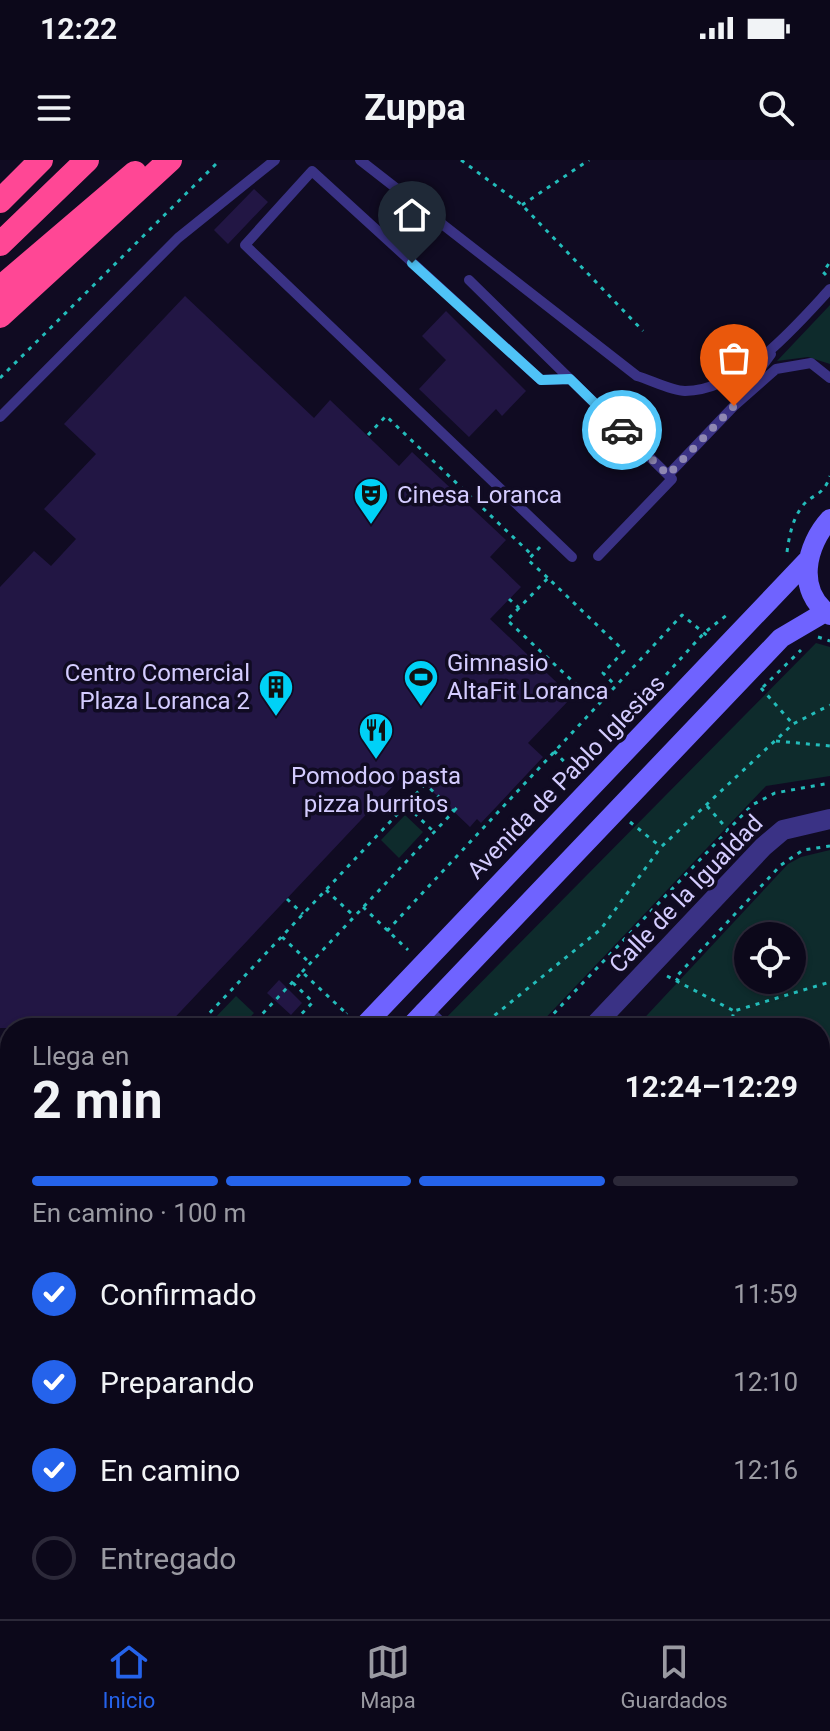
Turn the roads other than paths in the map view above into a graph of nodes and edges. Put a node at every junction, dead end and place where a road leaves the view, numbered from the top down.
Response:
1 (41, 160) edge
2 (87, 160) edge
3 (152, 160) edge
4 (170, 160) edge
5 (275, 160) edge
6 (360, 160) edge
7 (0, 201) edge
8 (0, 244) edge
9 (469, 280) dead end
10 (0, 288) edge
11 (830, 289) edge
12 (0, 316) edge
13 (793, 329) junction
14 (830, 378) edge
15 (570, 379) junction
16 (734, 406) junction
17 (0, 417) edge
18 (670, 477) junction
19 (830, 518) edge
20 (598, 556) dead end
21 (572, 557) dead end
22 (797, 560) junction
23 (828, 614) edge
24 (830, 819) edge
25 (424, 1012) junction
26 (371, 1018) edge
27 (418, 1018) edge
28 (430, 1018) edge
29 (602, 1018) edge

1 - 7 highway
2 - 8 highway
3 - 10 highway
4 - 12 highway
5 - 17 lane
6 - 13 lane
9 - 15 lane
11 - 13 lane
13 - 16 lane
14 - 16 lane
15 - 18 lane
15 - 21 lane
16 - 18 lane
18 - 20 lane
19 - 22 main road, Avenida de Pablo Iglesias
22 - 23 main road
22 - 26 main road, Avenida de Pablo Iglesias
23 - 25 main road
24 - 29 street, Calle de la Igualdad
25 - 27 main road
25 - 28 street

